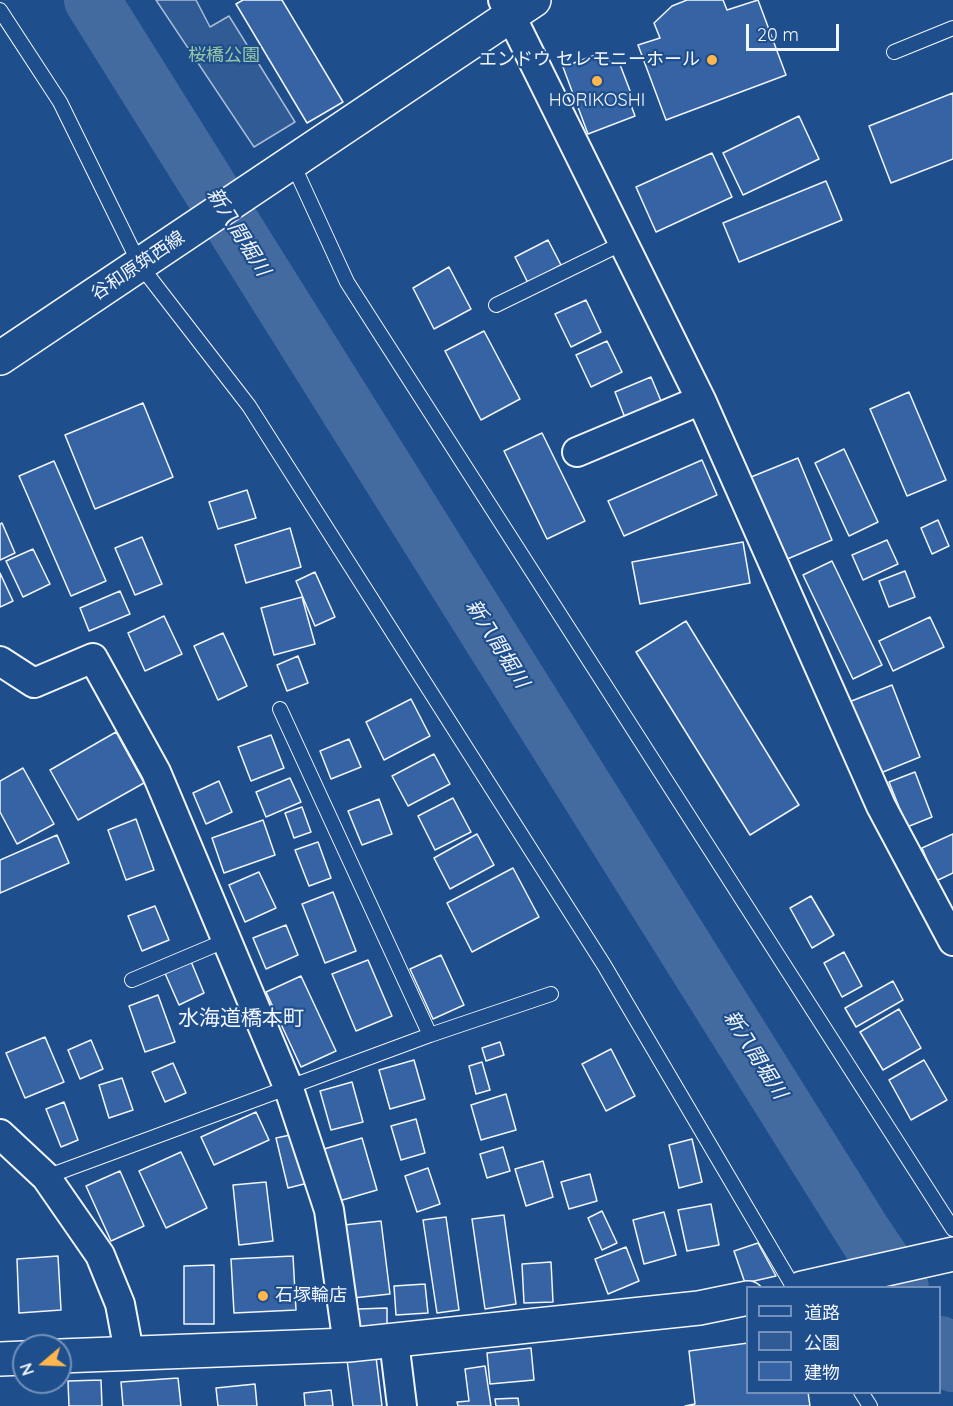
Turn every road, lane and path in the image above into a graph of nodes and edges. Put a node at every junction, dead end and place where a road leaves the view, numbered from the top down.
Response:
1 (516, 5) edge
2 (0, 10) edge
3 (953, 28) edge
4 (894, 52) dead end
5 (284, 167) junction
6 (625, 242) junction
7 (146, 261) junction
8 (496, 304) dead end
9 (0, 358) edge
10 (701, 400) junction
11 (577, 452) dead end
12 (0, 661) edge
13 (280, 709) dead end
14 (227, 940) junction
15 (953, 941) edge
16 (132, 980) dead end
17 (550, 994) dead end
18 (430, 1035) junction
19 (289, 1089) junction
20 (0, 1134) edge
21 (46, 1177) junction
22 (953, 1229) edge
23 (953, 1254) edge
24 (793, 1286) edge
25 (807, 1286) edge
26 (746, 1299) edge
27 (394, 1341) junction
28 (348, 1345) junction
29 (129, 1352) junction
30 (72, 1355) edge
31 (402, 1406) edge

1 - 5 street, 谷和原筑西線
1 - 6 street
2 - 7 lane
3 - 4 lane
5 - 7 street, 谷和原筑西線
5 - 22 lane
6 - 8 lane
6 - 10 street
7 - 9 street, 谷和原筑西線
7 - 24 lane
10 - 11 street
10 - 15 street
12 - 14 street
13 - 18 lane
14 - 16 lane
14 - 19 street
17 - 18 lane
18 - 19 lane
19 - 21 lane
19 - 28 street
20 - 21 street
21 - 29 street
23 - 25 street
26 - 27 street
27 - 28 street
27 - 31 street
28 - 29 street
29 - 30 street

